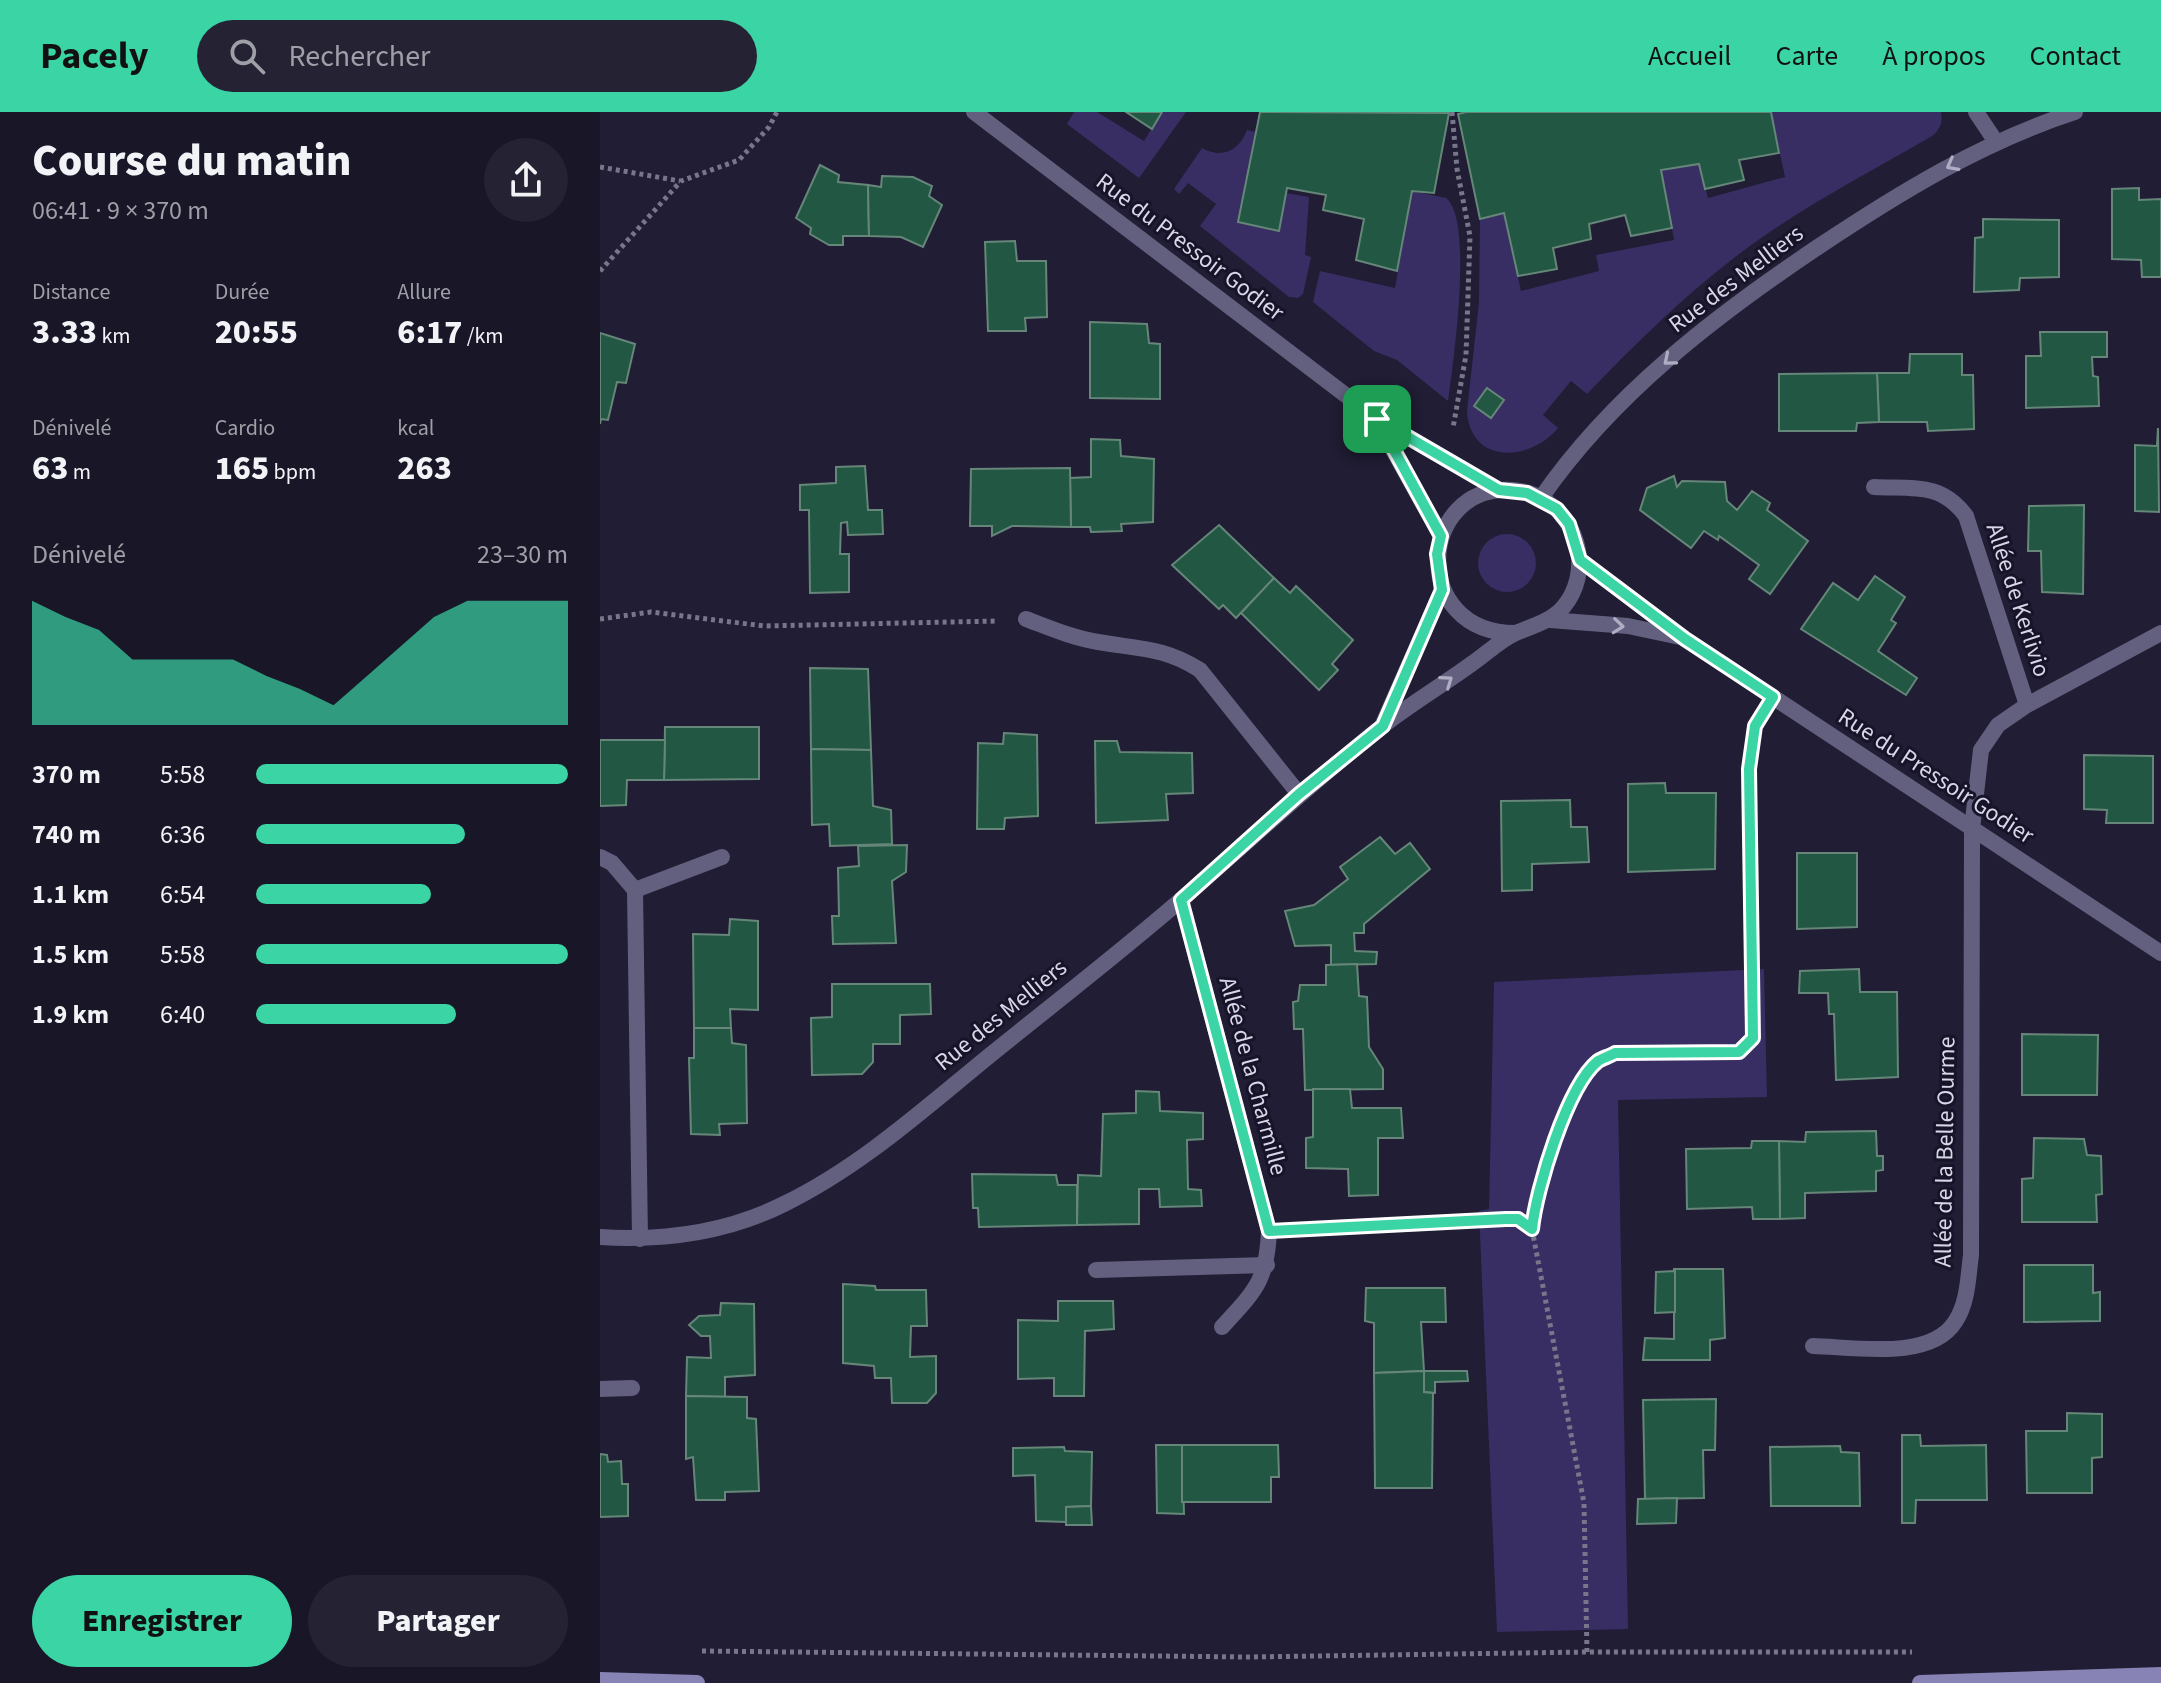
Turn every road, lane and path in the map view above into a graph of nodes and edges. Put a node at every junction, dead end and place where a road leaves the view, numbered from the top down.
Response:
1 (777, 112) edge
2 (974, 112) edge
3 (1452, 112) edge
4 (1976, 112) edge
5 (2075, 112) edge
6 (1996, 142) junction
7 (600, 167) edge
8 (681, 181) junction
9 (600, 271) edge
10 (1377, 419) junction
11 (1435, 453) junction
12 (1874, 487) dead end
13 (1499, 490) junction
14 (1541, 498) junction
15 (1441, 536) junction
16 (1580, 560) junction
17 (1442, 590) junction
18 (600, 619) edge
19 (1026, 619) joint
20 (1550, 620) junction
21 (1516, 633) junction
22 (2161, 633) edge
23 (1685, 639) junction
24 (1773, 697) junction
25 (2027, 705) junction
26 (1383, 726) junction
27 (1299, 794) junction
28 (1972, 829) junction
29 (600, 857) edge
30 (722, 857) dead end
31 (635, 890) junction
32 (1181, 900) junction
33 (2161, 953) edge
34 (1532, 1229) junction
35 (1269, 1231) junction
36 (600, 1237) edge
37 (640, 1239) junction
38 (1267, 1265) junction
39 (1096, 1270) dead end
40 (1222, 1327) dead end
41 (1813, 1346) dead end
42 (632, 1388) dead end
43 (600, 1389) edge
44 (691, 1651) dead end
45 (1587, 1652) junction
46 (1921, 1652) dead end
47 (2161, 1675) edge
48 (600, 1680) edge
49 (697, 1683) edge
50 (1920, 1683) edge

1 - 8 path
2 - 10 street, Rue du Pressoir Godier
3 - 11 path
4 - 6 street
5 - 6 street, Rue des Melliers
6 -> 14 street, Rue des Melliers
7 - 8 path
8 - 9 path
10 - 11 street, Rue du Pressoir Godier
10 - 15 street, Rue du Pressoir Godier
11 - 13 street, Rue du Pressoir Godier
12 - 25 street, Allée de Kerlivio
13 - 14 street
13 - 15 street
14 - 16 street
15 - 17 street
16 - 20 street
16 - 23 street, Rue du Pressoir Godier
17 - 21 street
17 - 26 street, Rue des Melliers
18 - 19 path
19 - 27 street
20 - 21 street
20 -> 23 street, Rue du Pressoir Godier
26 -> 21 street, Rue des Melliers
22 - 25 street, Allée de Kerlivio
23 - 24 street, Rue du Pressoir Godier
24 - 28 street, Rue du Pressoir Godier
24 - 34 path
25 - 28 street, Allée de Kerlivio
26 - 27 street, Rue des Melliers
27 - 32 street, Rue des Melliers
28 - 33 street, Rue du Pressoir Godier
28 - 41 street, Allée de la Belle Ourme
29 - 31 street
30 - 31 street
31 - 37 street
32 - 35 street, Allée de la Charmille
32 - 37 street, Rue des Melliers
34 - 35 path
34 - 45 path
35 - 38 street, Allée de la Charmille
36 - 37 street, Rue des Melliers
38 - 39 street
38 - 40 street, Allée de la Charmille
42 - 43 street
44 - 45 path
45 - 46 path
47 - 50 main road
48 - 49 main road

